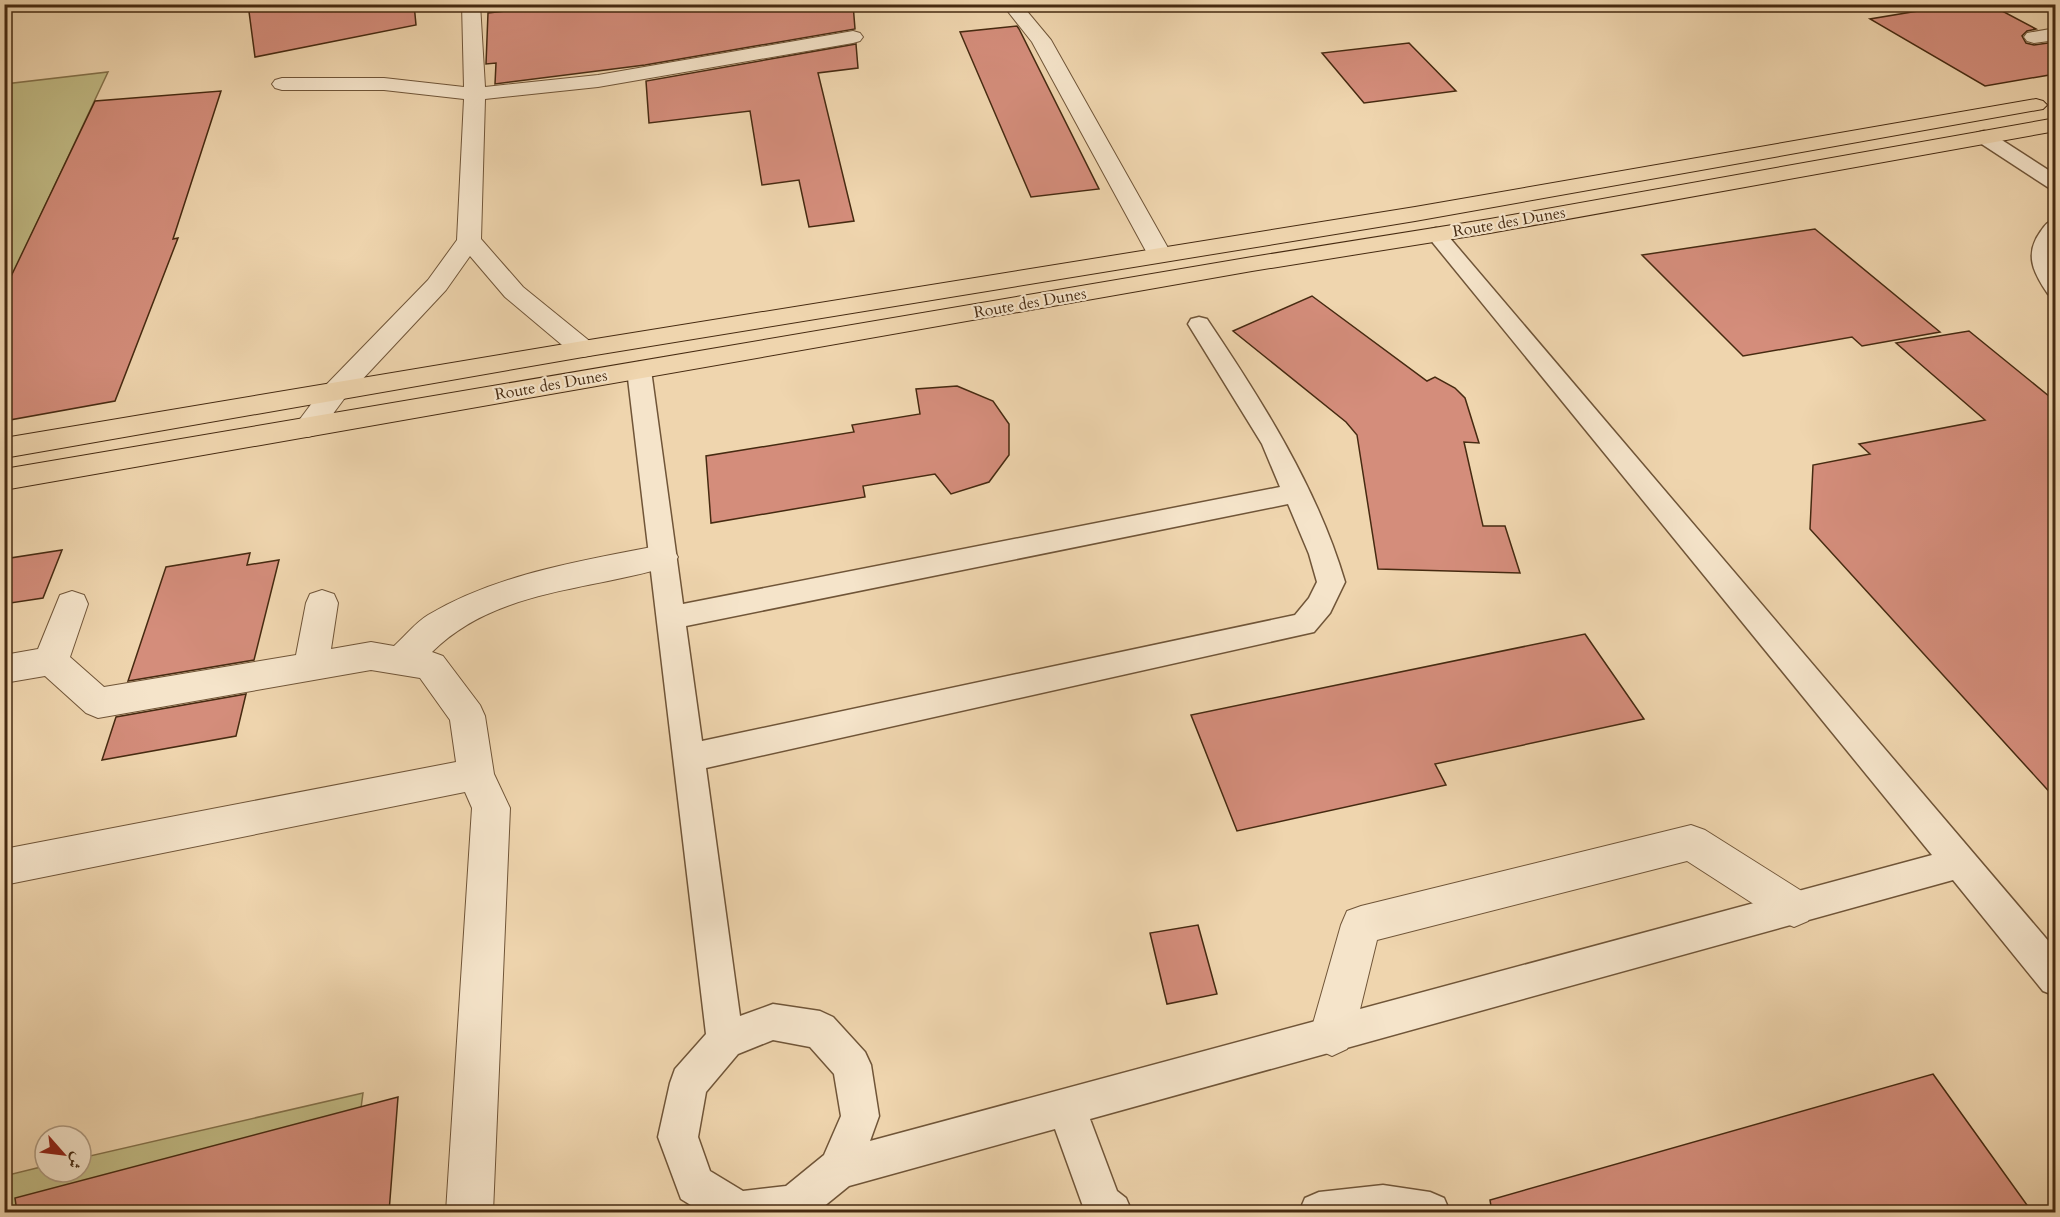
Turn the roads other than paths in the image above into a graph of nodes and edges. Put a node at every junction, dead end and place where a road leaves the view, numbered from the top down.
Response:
1 (471, 4) edge
2 (1011, 4) edge
3 (2055, 34) edge
4 (854, 37) dead end
5 (2034, 37) dead end
6 (282, 84) dead end
7 (475, 94) junction
8 (2055, 102) edge
9 (2055, 124) edge
10 (1984, 137) junction
11 (2055, 184) edge
12 (2055, 225) edge
13 (1436, 234) junction
14 (469, 240) junction
15 (1160, 255) junction
16 (2055, 290) edge
17 (1199, 324) dead end
18 (584, 349) junction
19 (639, 370) junction
20 (334, 393) junction
21 (308, 426) junction
22 (4, 448) edge
23 (4, 480) edge
24 (1296, 494) junction
25 (662, 557) junction
26 (322, 603) dead end
27 (72, 604) dead end
28 (670, 618) junction
29 (51, 661) junction
30 (401, 661) junction
31 (310, 666) junction
32 (4, 669) edge
33 (688, 758) junction
34 (476, 774) junction
35 (1960, 863) junction
36 (4, 867) edge
37 (1794, 908) junction
38 (2055, 978) edge
39 (1332, 1034) junction
40 (725, 1040) junction
41 (1066, 1106) junction
42 (838, 1169) junction
43 (470, 1212) edge
44 (739, 1212) edge
45 (1112, 1212) edge
46 (1319, 1212) edge
47 (1430, 1212) edge

1 - 7 street
2 - 15 street
3 - 5 street
4 - 7 street
6 - 7 street
7 - 14 street
8 - 15 main road, Route des Dunes
9 - 10 main road, Route des Dunes
10 - 11 lane
10 - 13 main road, Route des Dunes
12 - 16 lane
13 - 19 main road, Route des Dunes
13 - 35 lane
14 - 18 street
14 - 20 street
15 - 18 main road, Route des Dunes
17 - 24 lane
18 - 20 main road, Route des Dunes
19 - 21 main road, Route des Dunes
19 - 25 lane
20 - 21 street
20 - 22 main road, Route des Dunes
21 - 23 main road, Route des Dunes
24 - 28 lane
24 - 33 lane
25 - 28 lane
25 - 30 street
26 - 31 street
27 - 29 street
28 - 33 lane
29 - 31 street
29 - 32 street
30 - 31 street
30 - 34 street
33 - 40 lane
34 - 36 street
34 - 43 street
35 - 37 lane
35 - 38 lane
37 - 39 lane
37 - 39 street
39 - 41 lane
40 - 42 lane
40 - 44 lane
41 - 42 lane
41 - 45 lane
42 - 44 lane
46 - 47 lane

